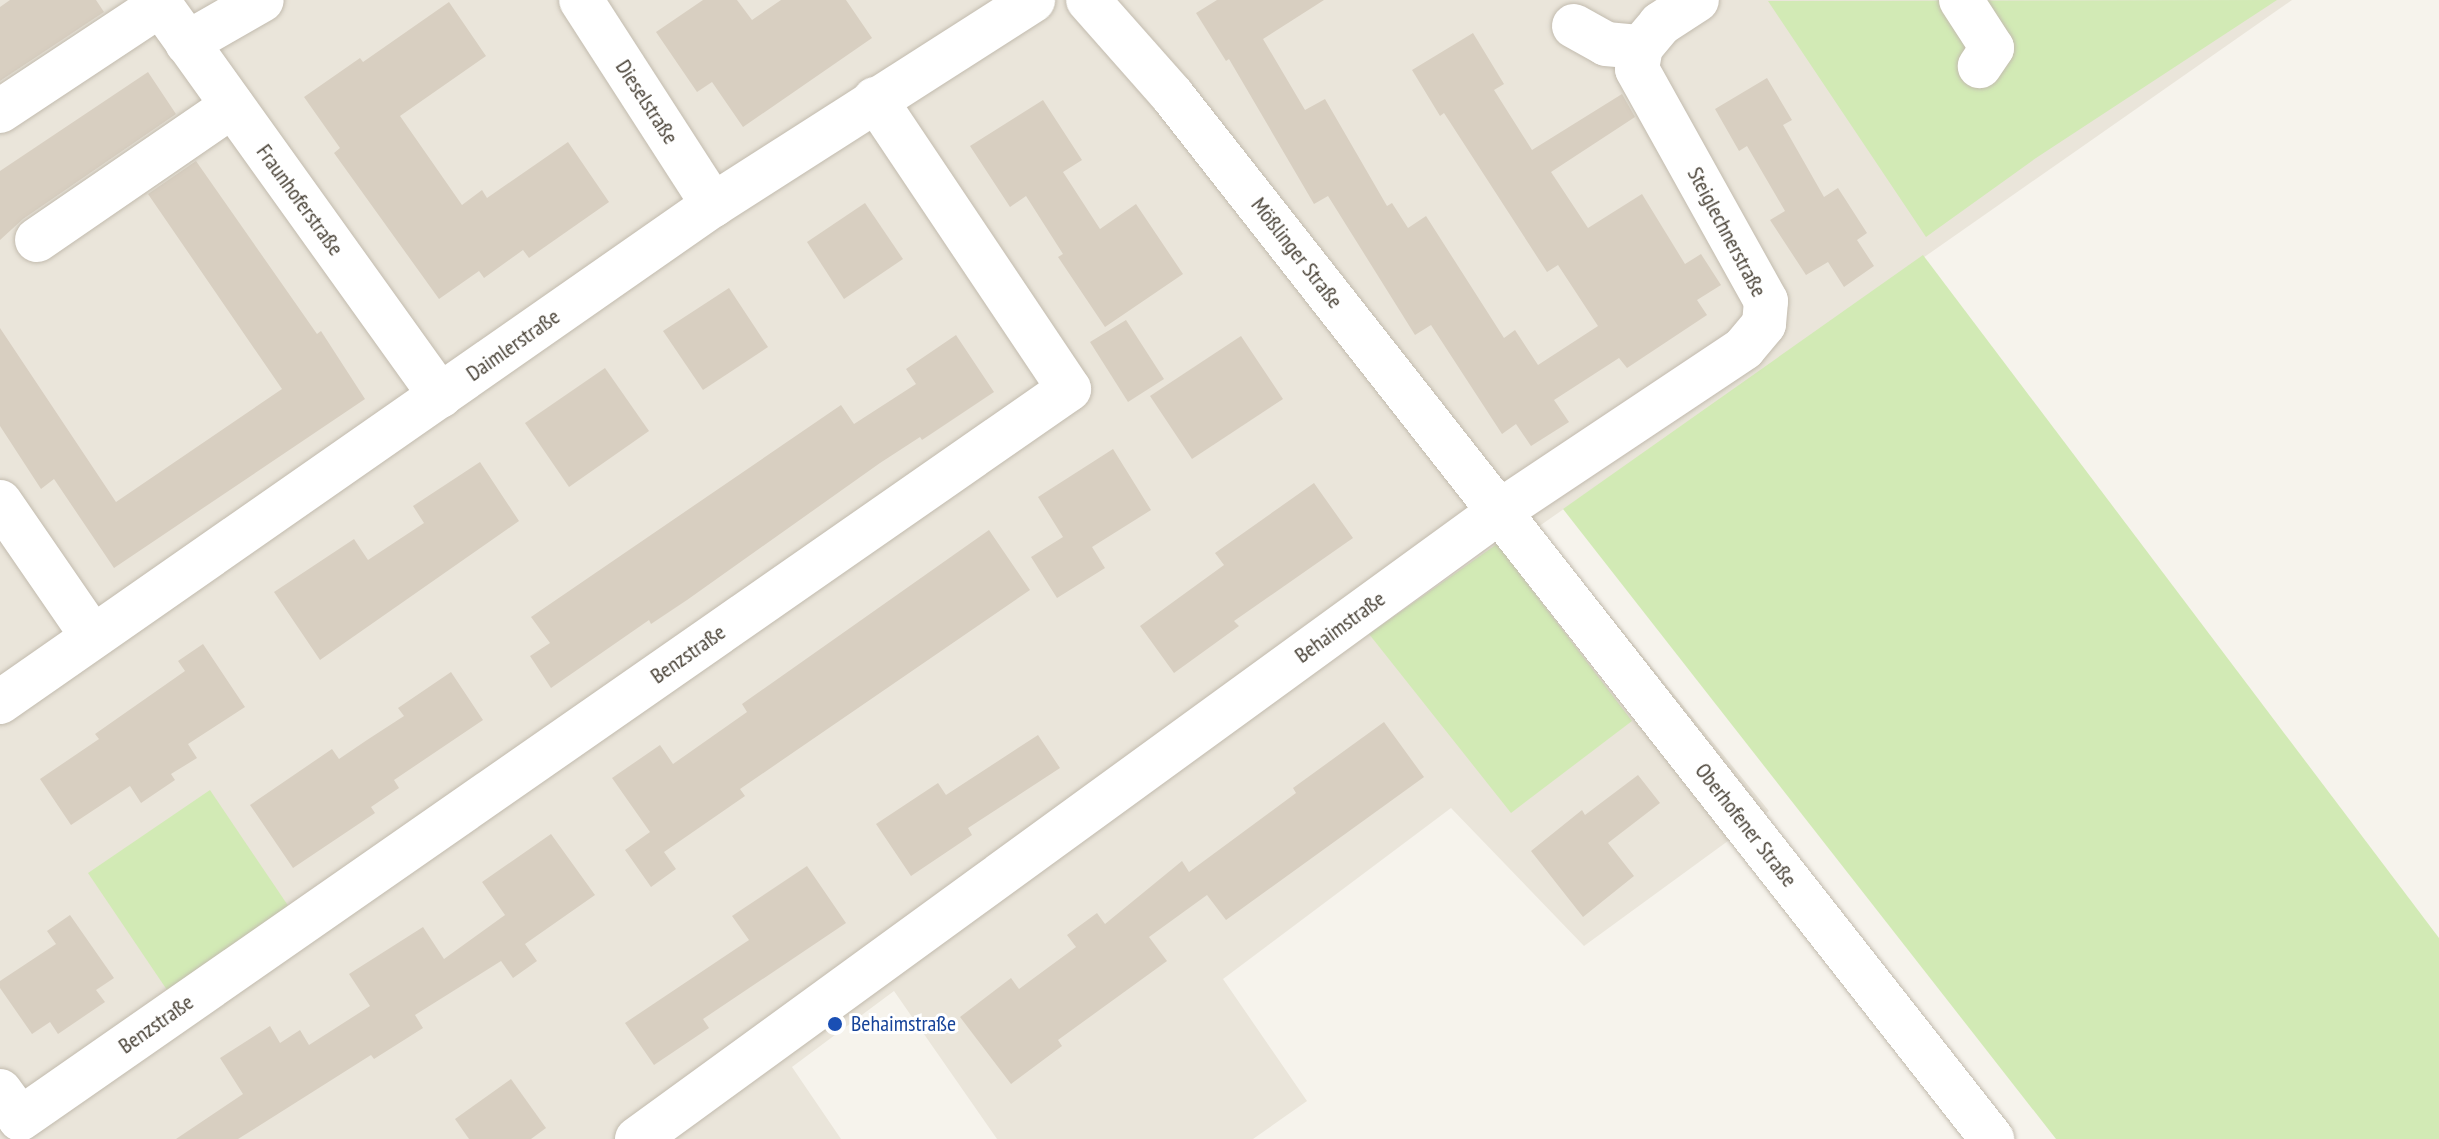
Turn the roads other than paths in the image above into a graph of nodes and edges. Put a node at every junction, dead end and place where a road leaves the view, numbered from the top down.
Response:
1 (262, 0) edge
2 (581, 0) edge
3 (1033, 0) edge
4 (1088, 0) edge
5 (1697, 0) edge
6 (1961, 0) edge
7 (158, 2) edge
8 (1574, 26) dead end
9 (187, 43) junction
10 (1641, 47) junction
11 (1980, 66) dead end
12 (875, 99) junction
13 (232, 106) junction
14 (0, 111) edge
15 (713, 205) junction
16 (37, 240) dead end
17 (440, 396) junction
18 (0, 502) edge
19 (1500, 511) junction
20 (92, 636) junction
21 (0, 702) edge
22 (10, 1105) edge
23 (637, 1139) edge
24 (1992, 1139) edge

1 - 9 street
2 - 15 street, Dieselstraße
3 - 12 street, Daimlerstraße
4 - 19 street, Mößlinger Straße
5 - 10 street
6 - 11 street
7 - 9 street, Fraunhoferstraße
7 - 14 street, Fraunhoferstraße
8 - 10 street
9 - 13 street, Fraunhoferstraße
10 - 19 street, Steiglechnerstraße
12 - 15 street, Daimlerstraße
12 - 22 street, Benzstraße
13 - 16 street
13 - 17 street, Fraunhoferstraße
15 - 17 street, Daimlerstraße
17 - 20 street, Daimlerstraße
18 - 20 street
19 - 23 street, Behaimstraße
19 - 24 street, Oberhofener Straße
20 - 21 street, Daimlerstraße

